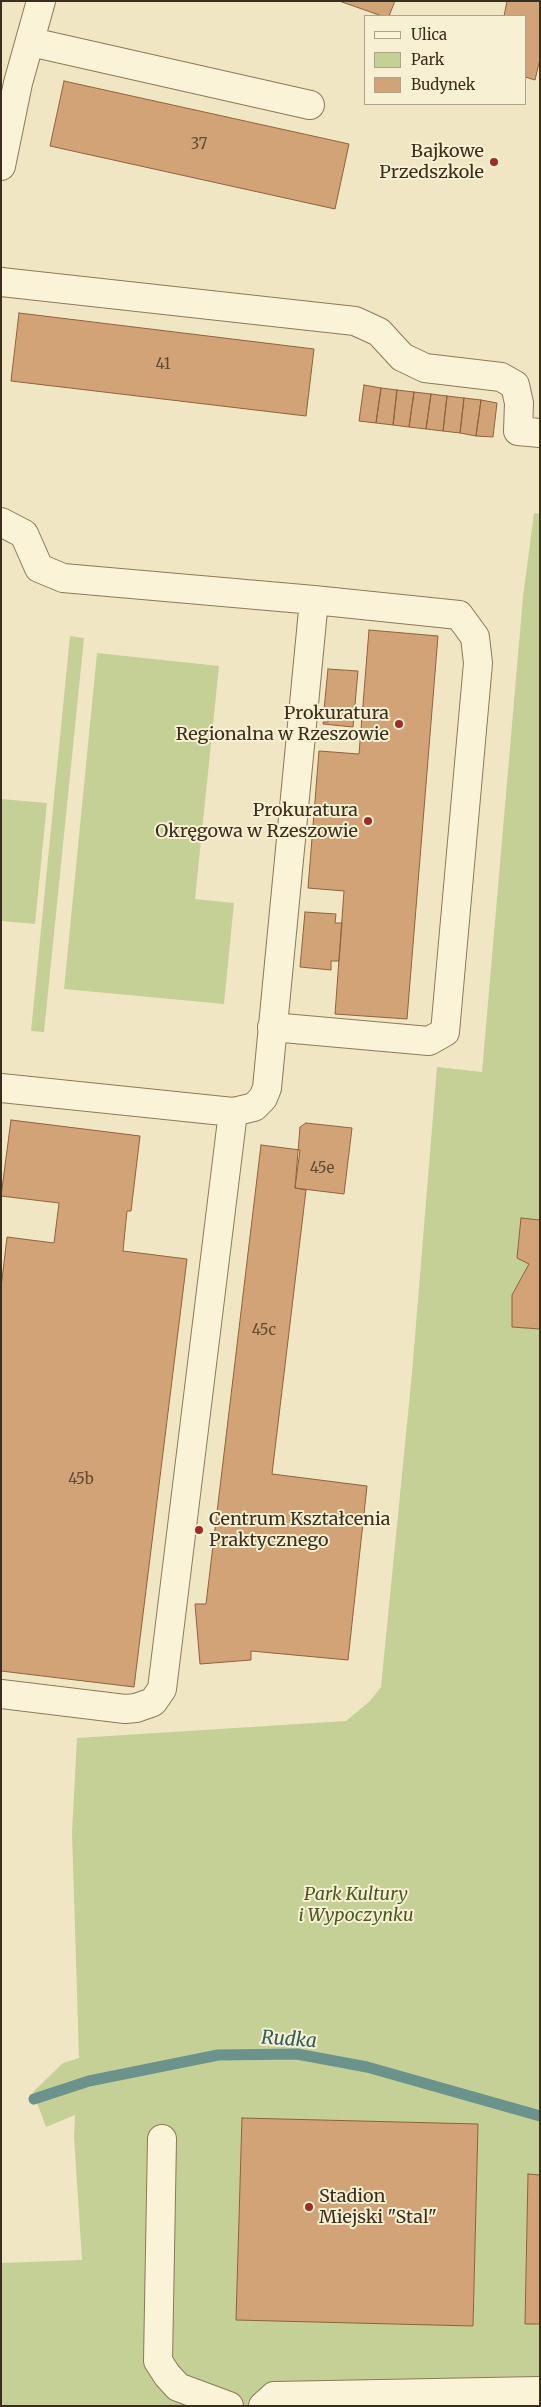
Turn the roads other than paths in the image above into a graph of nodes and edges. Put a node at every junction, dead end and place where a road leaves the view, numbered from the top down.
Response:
1 (41, 1) edge
2 (31, 42) junction
3 (10, 81) edge
4 (310, 105) dead end
5 (1, 166) edge
6 (1, 282) edge
7 (540, 433) edge
8 (1, 522) edge
9 (314, 600) junction
10 (272, 1027) junction
11 (1, 1088) edge
12 (233, 1112) junction
13 (1, 1694) edge
14 (162, 2140) dead end
15 (540, 2391) edge
16 (229, 2406) edge
17 (263, 2406) edge

1 - 2 street
2 - 3 street
2 - 4 street
3 - 5 street
6 - 7 street
8 - 9 street
9 - 10 street
9 - 10 street
10 - 12 street
11 - 12 street
12 - 13 street
14 - 16 street
15 - 17 street

